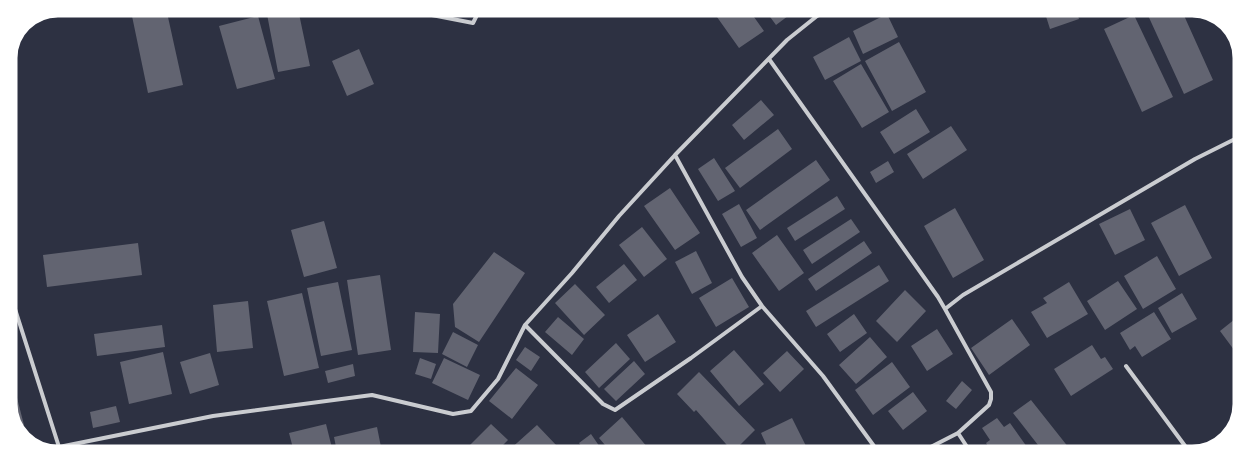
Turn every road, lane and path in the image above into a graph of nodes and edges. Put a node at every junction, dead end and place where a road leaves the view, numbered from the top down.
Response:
1 (432, 15) edge
2 (477, 15) edge
3 (817, 16) edge
4 (769, 59) junction
5 (1235, 139) edge
6 (675, 155) junction
7 (762, 306) junction
8 (15, 309) edge
9 (945, 309) junction
10 (524, 325) junction
11 (1126, 366) dead end
12 (958, 433) junction
13 (58, 447) edge
14 (68, 447) edge
15 (874, 447) edge
16 (931, 447) edge
17 (967, 447) edge
18 (1186, 447) edge

1 - 2 street
3 - 4 street
4 - 6 street
4 - 9 street
5 - 9 street
6 - 7 street
6 - 10 street
7 - 10 street
7 - 15 street
8 - 13 street
9 - 12 street
10 - 14 street
11 - 18 street
12 - 16 street
12 - 17 street

